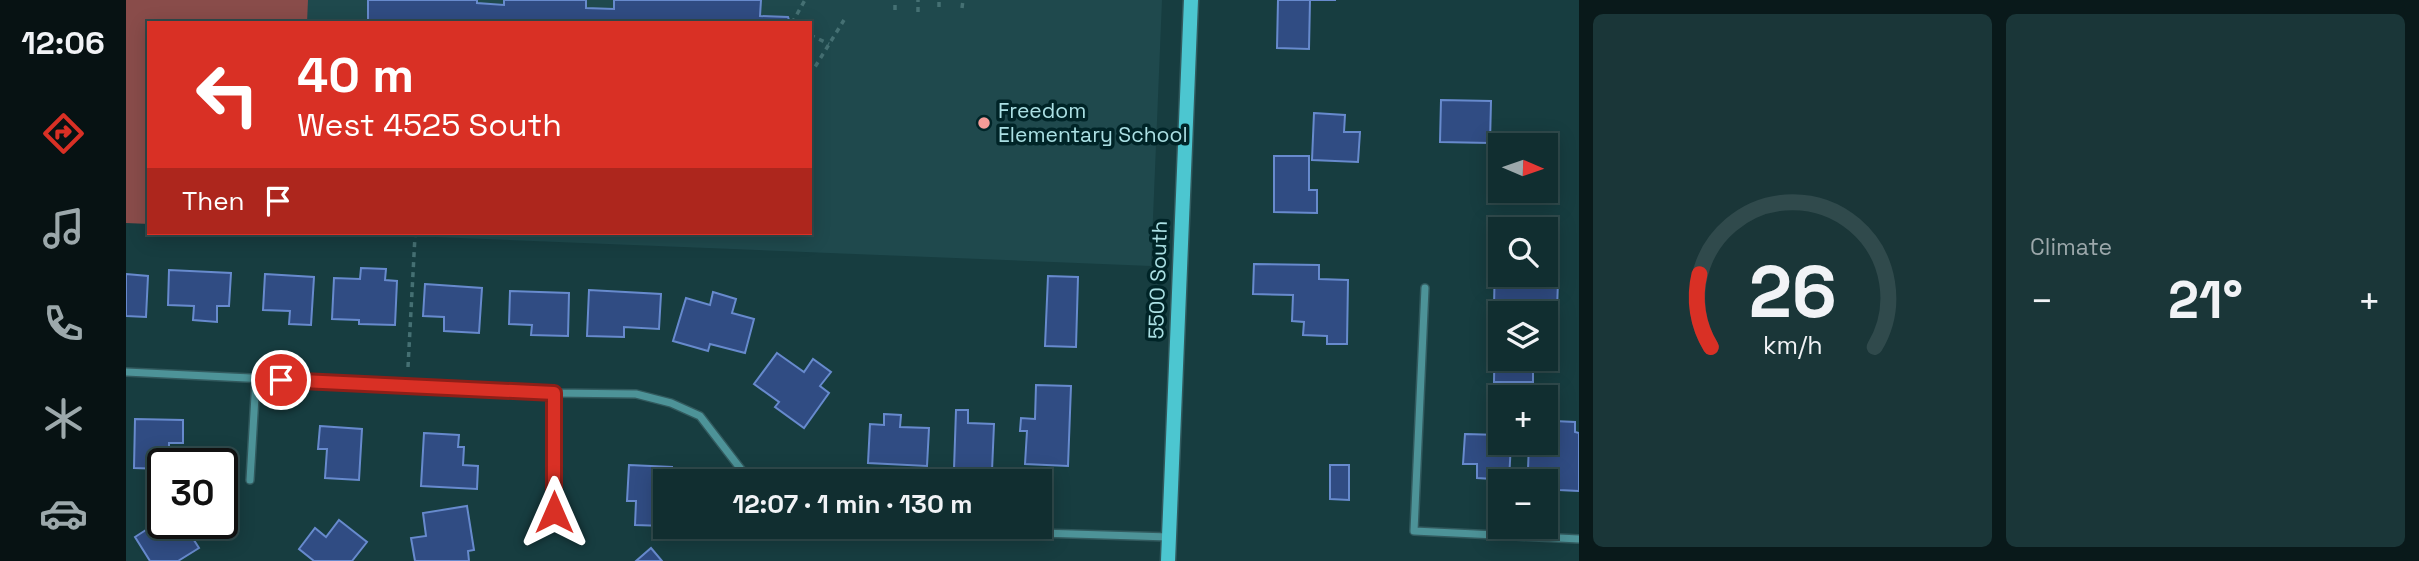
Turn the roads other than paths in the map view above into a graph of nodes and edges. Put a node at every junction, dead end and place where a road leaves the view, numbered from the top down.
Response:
1 (1191, 0) edge
2 (1425, 288) dead end
3 (126, 372) edge
4 (256, 379) junction
5 (554, 393) junction
6 (741, 469) edge
7 (250, 480) dead end
8 (554, 512) dead end
9 (1052, 533) edge
10 (1169, 537) junction
11 (1579, 539) edge
12 (1168, 561) edge

1 - 10 main road, 5500 South
2 - 11 street
3 - 4 street
4 - 5 street
4 - 7 street
5 - 6 street
5 - 8 street
9 - 10 street
10 - 12 main road, 5500 South

